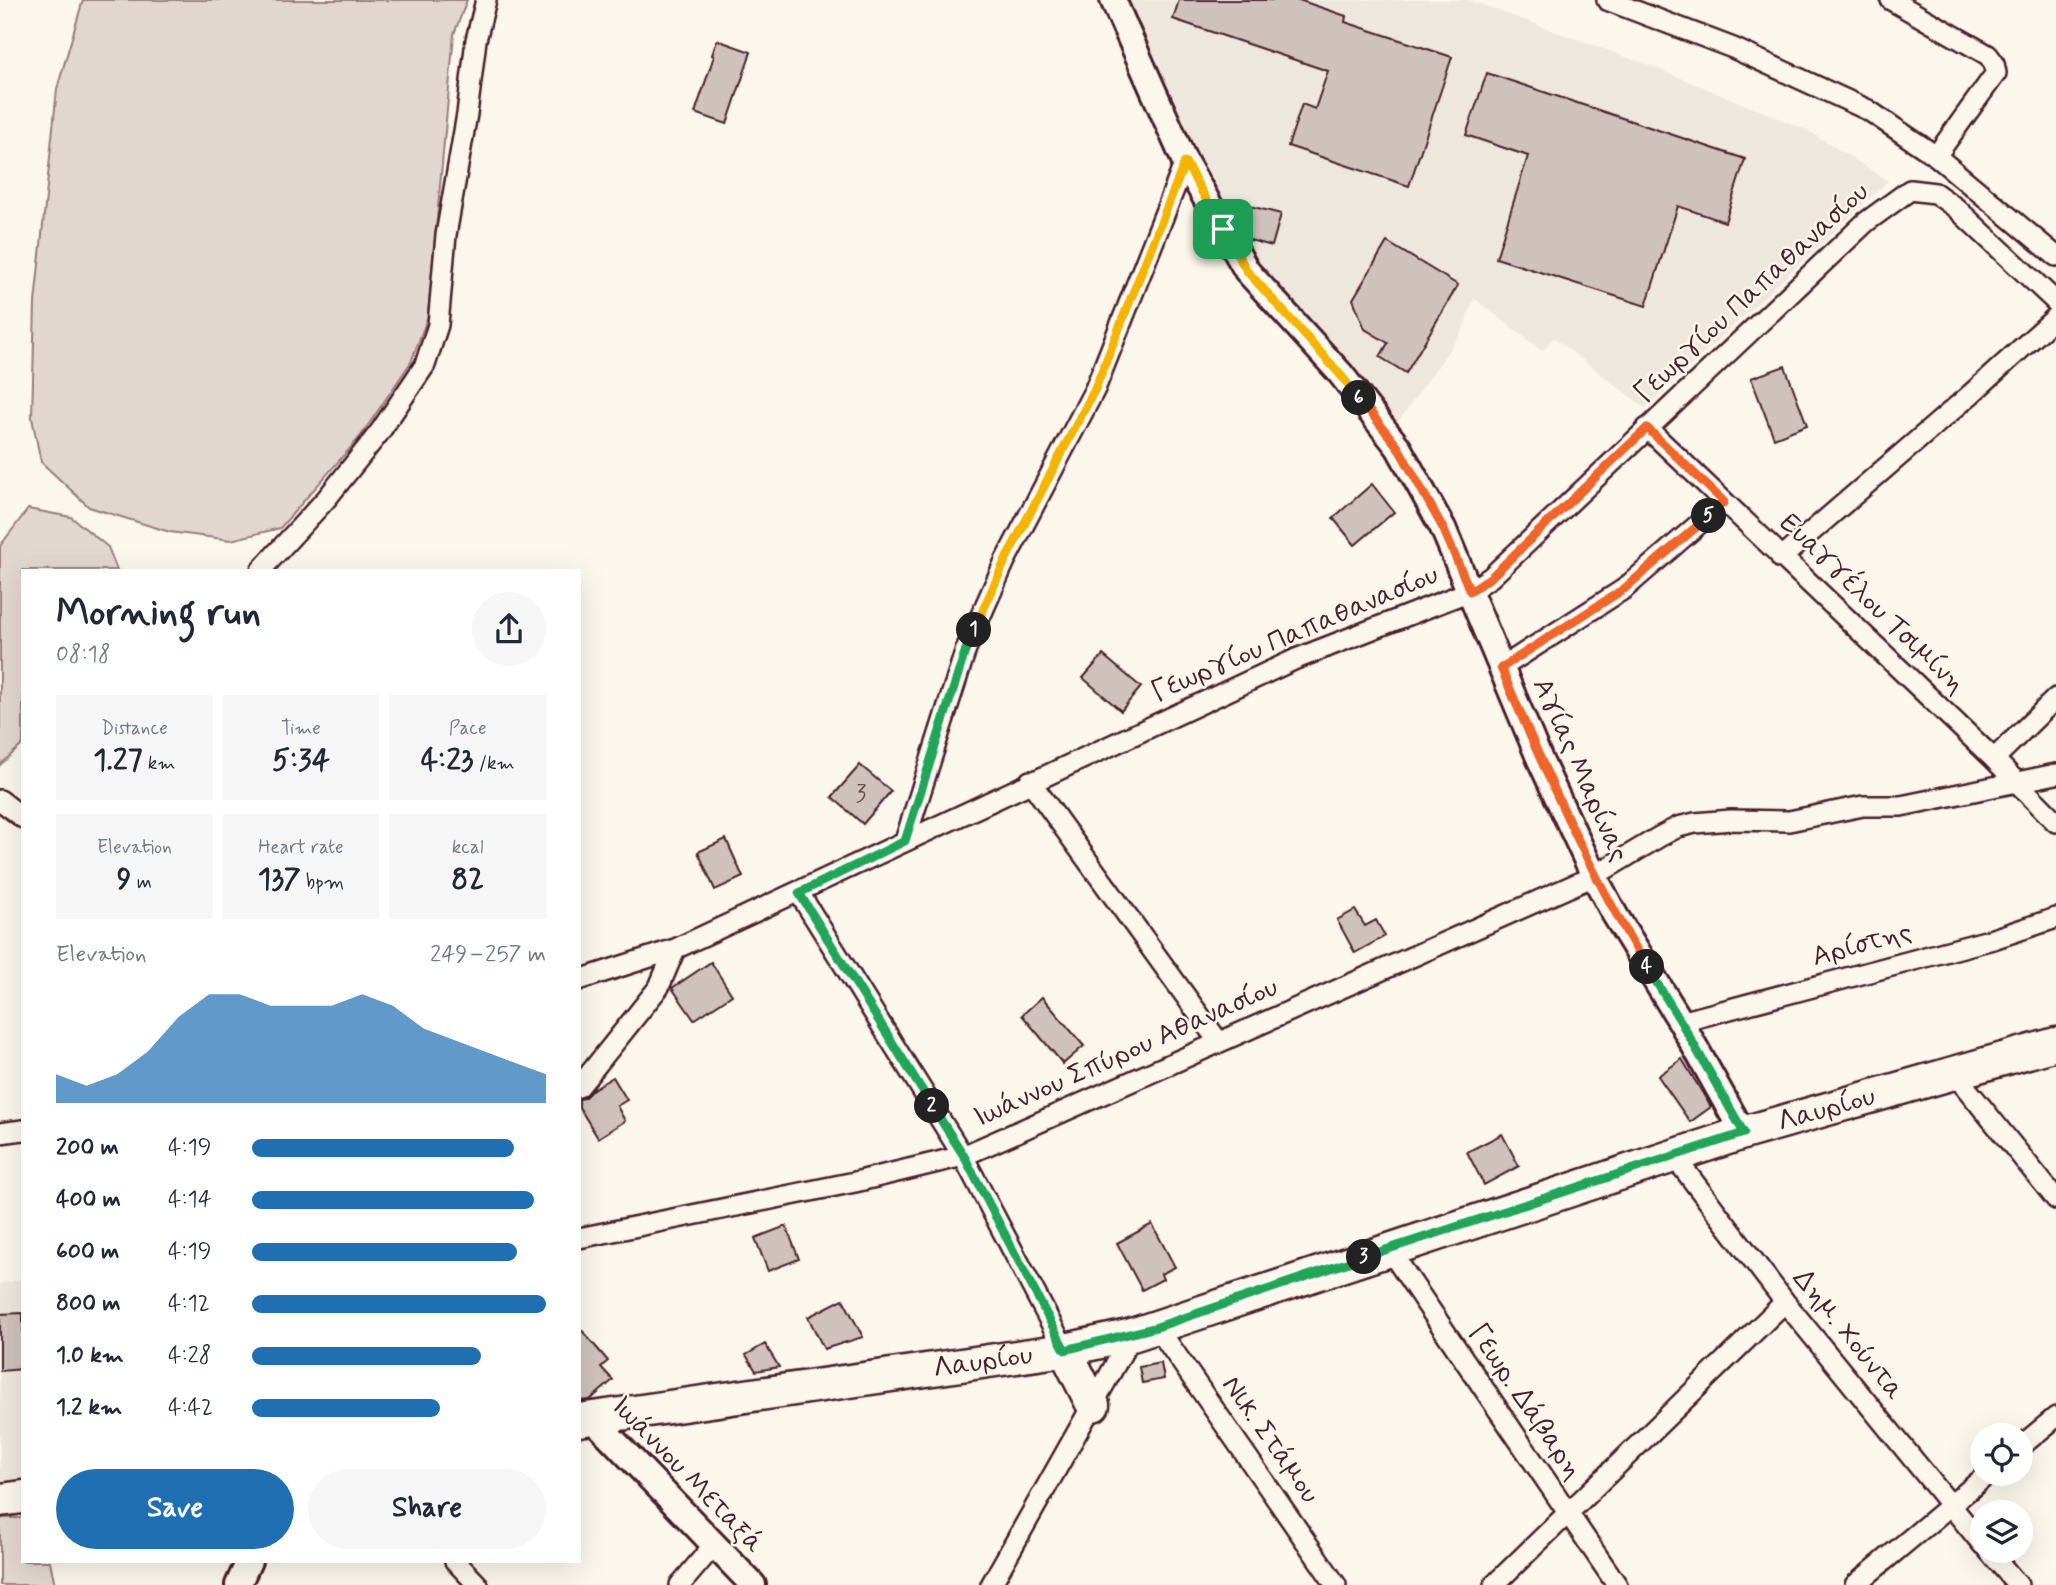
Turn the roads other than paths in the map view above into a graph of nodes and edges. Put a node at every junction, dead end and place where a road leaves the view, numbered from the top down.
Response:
1 (486, 0) edge
2 (1113, 0) edge
3 (1891, 0) edge
4 (1617, 1) edge
5 (1936, 156) junction
6 (1185, 162) junction
7 (2056, 256) edge
8 (2056, 302) edge
9 (2056, 317) edge
10 (1647, 428) junction
11 (1724, 502) junction
12 (1781, 558) junction
13 (262, 569) edge
14 (1470, 591) junction
15 (1501, 668) junction
16 (2056, 698) edge
17 (1994, 759) junction
18 (2056, 774) edge
19 (1030, 781) junction
20 (2017, 783) junction
21 (0, 800) edge
22 (21, 816) edge
23 (2056, 822) edge
24 (905, 841) junction
25 (1594, 876) junction
26 (799, 893) junction
27 (2056, 918) edge
28 (675, 949) junction
29 (581, 979) edge
30 (1681, 1022) junction
31 (1218, 1041) junction
32 (2056, 1044) edge
33 (1954, 1073) junction
34 (581, 1084) edge
35 (21, 1130) edge
36 (0, 1133) edge
37 (1744, 1133) junction
38 (964, 1156) junction
39 (1674, 1156) junction
40 (2056, 1199) edge
41 (581, 1238) edge
42 (1389, 1249) junction
43 (1785, 1302) junction
44 (1145, 1331) junction
45 (1065, 1350) junction
46 (1093, 1405) junction
47 (583, 1414) edge
48 (2056, 1417) edge
49 (2033, 1436) edge
50 (1974, 1486) edge
51 (21, 1497) edge
52 (0, 1500) edge
53 (1950, 1506) junction
54 (1568, 1515) junction
55 (1970, 1530) edge
56 (714, 1545) junction
57 (248, 1563) edge
58 (457, 1563) edge
59 (1999, 1563) edge
60 (238, 1585) edge
61 (478, 1585) edge
62 (680, 1585) edge
63 (753, 1585) edge
64 (991, 1585) edge
65 (1336, 1585) edge
66 (1494, 1585) edge
67 (1617, 1585) edge
68 (1855, 1585) edge
69 (2018, 1585) edge

1 - 13 street
2 - 6 street, Αγίας Μαρίνας
3 - 5 street
4 - 5 street
5 - 7 street
6 - 14 street, Αγίας Μαρίνας
6 - 24 street
8 - 10 street, Γεωργίου Παπαθανασίου
9 - 12 street
10 - 11 street, Ευαγγέλου Τσιμίνη
10 - 14 street, Γεωργίου Παπαθανασίου
11 - 12 street, Ευαγγέλου Τσιμίνη
11 - 15 street
12 - 17 street, Ευαγγέλου Τσιμίνη
14 - 15 street, Αγίας Μαρίνας
14 - 19 street, Γεωργίου Παπαθανασίου
15 - 25 street, Αγίας Μαρίνας
16 - 17 street
17 - 20 street, Ευαγγέλου Τσιμίνη
18 - 20 street, Ιωάννου Σπύρου Αθανασίου
19 - 24 street, Γεωργίου Παπαθανασίου
19 - 31 street
20 - 23 street, Ευαγγέλου Τσιμίνη
20 - 25 street, Ιωάννου Σπύρου Αθανασίου
21 - 22 street
24 - 26 street, Γεωργίου Παπαθανασίου
25 - 30 street, Αγίας Μαρίνας
25 - 31 street, Ιωάννου Σπύρου Αθανασίου
26 - 28 street, Γεωργίου Παπαθανασίου
26 - 38 street
27 - 30 street, Αρίστης
28 - 29 street, Γεωργίου Παπαθανασίου
28 - 34 street
30 - 37 street, Αγίας Μαρίνας
31 - 38 street, Ιωάννου Σπύρου Αθανασίου
32 - 33 main road, Λαυρίου
33 - 37 main road, Λαυρίου
33 - 40 street
35 - 36 street
37 - 39 main road, Λαυρίου
38 - 41 street, Ιωάννου Σπύρου Αθανασίου
38 - 45 street
39 - 42 main road, Λαυρίου
39 - 43 street, Δημ. Χούντα
42 - 44 main road, Λαυρίου
42 - 54 street, Γεωρ. Δάβαρη
43 - 53 street, Δημ. Χούντα
43 - 54 street
44 - 45 main road, Λαυρίου
44 - 46 street
44 - 65 street, Νικ. Στάμου
45 - 46 main road
45 - 47 main road, Λαυρίου
46 - 64 street
47 - 56 street, Ιωάννου Μεταξά
48 - 49 street
50 - 53 street
51 - 52 main road
53 - 55 street, Δημ. Χούντα
53 - 68 street
54 - 66 street
54 - 67 street, Γεωρ. Δάβαρη
56 - 62 street
56 - 63 street, Ιωάννου Μεταξά
57 - 60 street
58 - 61 street
59 - 69 street

